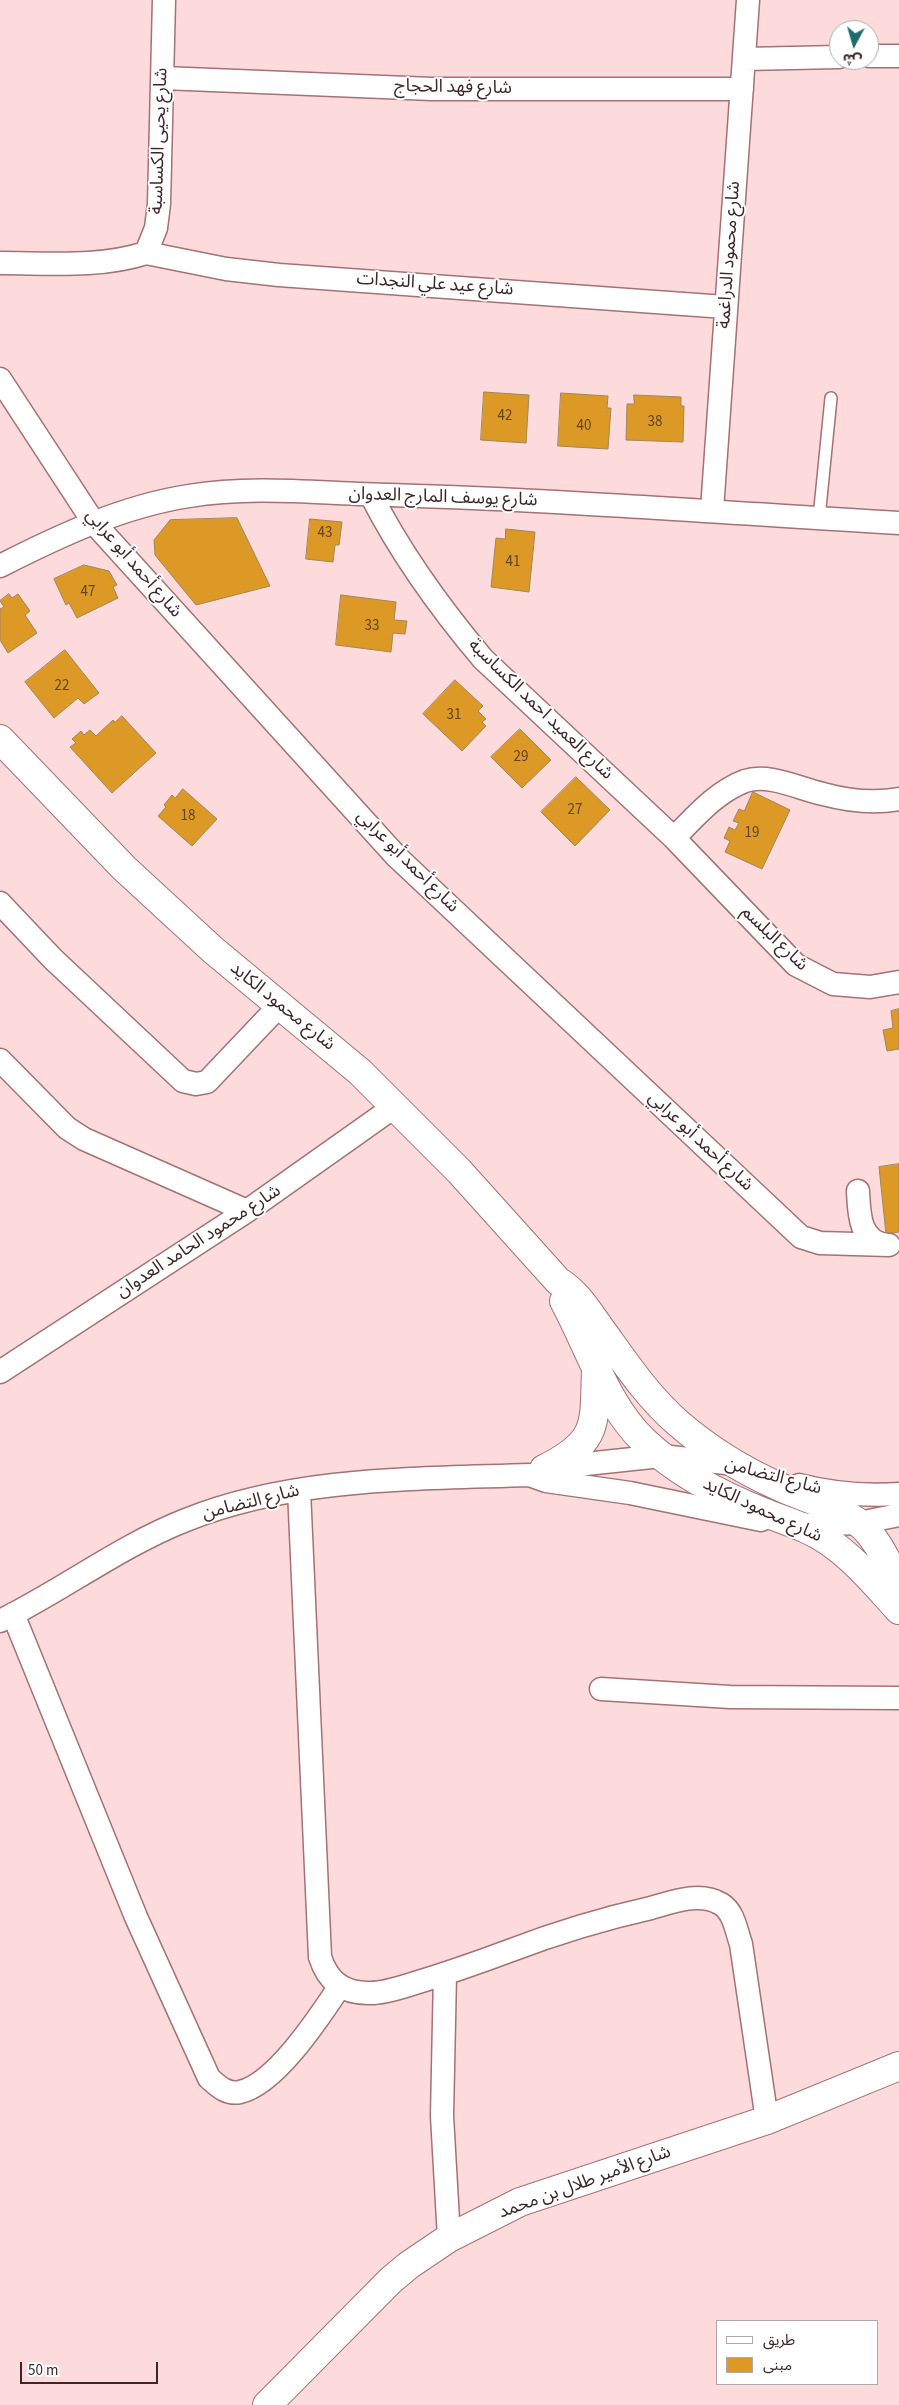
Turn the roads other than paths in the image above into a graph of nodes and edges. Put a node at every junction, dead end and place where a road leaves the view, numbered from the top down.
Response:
1 (164, 0) edge
2 (748, 0) edge
3 (879, 56) edge
4 (899, 56) edge
5 (829, 57) edge
6 (745, 58) junction
7 (163, 78) junction
8 (742, 88) junction
9 (146, 253) junction
10 (0, 263) edge
11 (725, 307) junction
12 (0, 379) edge
13 (831, 398) dead end
14 (371, 495) junction
15 (712, 510) junction
16 (819, 518) junction
17 (94, 523) junction
18 (899, 523) edge
19 (0, 566) edge
20 (0, 739) edge
21 (899, 799) edge
22 (674, 838) junction
23 (0, 903) edge
24 (899, 982) edge
25 (280, 1005) junction
26 (0, 1060) edge
27 (394, 1107) junction
28 (858, 1191) dead end
29 (247, 1211) junction
30 (894, 1246) edge
31 (558, 1281) junction
32 (596, 1364) junction
33 (0, 1372) edge
34 (661, 1456) junction
35 (735, 1464) junction
36 (537, 1472) junction
37 (299, 1490) junction
38 (899, 1494) edge
39 (899, 1515) edge
40 (859, 1523) junction
41 (799, 1525) junction
42 (899, 1584) edge
43 (899, 1610) edge
44 (7, 1618) edge
45 (600, 1689) dead end
46 (899, 1698) edge
47 (445, 1974) junction
48 (340, 1986) junction
49 (899, 2066) edge
50 (768, 2120) junction
51 (450, 2238) junction
52 (267, 2405) edge

1 - 7 street, شارع يحيى الكساسبة
2 - 6 street, شارع محمود الدراغمة
3 - 4 street
5 - 6 street
6 - 8 street, شارع محمود الدراغمة
7 - 8 street, شارع فهد الحجاج
7 - 9 street, شارع يحيى الكساسبة
8 - 11 street, شارع محمود الدراغمة
9 - 10 street
9 - 11 street, شارع عيد علي النجدات
11 - 15 street, شارع محمود الدراغمة
12 - 17 street, شارع أحمد أبو عرابي
13 - 16 lane
14 - 15 street, شارع يوسف المارج العدوان
14 - 17 street, شارع يوسف المارج العدوان
14 - 22 street, شارع العميد احمد الكساسبة
15 - 16 street, شارع يوسف المارج العدوان
16 - 18 street, شارع يوسف المارج العدوان
17 - 19 street, شارع يوسف المارج العدوان
17 - 30 street, شارع أحمد أبو عرابي
20 - 25 street, شارع محمود الكايد
21 - 22 street
22 - 24 street, شارع البلسم
23 - 25 street
25 - 27 street, شارع محمود الكايد
26 - 29 street
27 - 29 street, شارع محمود الحامد العدوان
27 - 31 street, شارع محمود الكايد
28 - 30 street, شارع أحمد أبو عرابي
29 - 33 street, شارع محمود الحامد العدوان
31 - 32 street, شارع محمود الكايد
31 - 35 street, شارع محمود الكايد
32 - 34 street, شارع محمود الكايد
32 - 36 street
34 - 35 street, شارع التضامن
34 - 36 street, شارع التضامن
34 - 41 street, شارع محمود الكايد
35 - 38 street, شارع التضامن
35 - 40 street, شارع محمود الكايد
36 - 37 street, شارع التضامن
36 - 41 street, شارع التضامن
37 - 44 street, شارع التضامن
37 - 48 street
39 - 40 street, شارع التضامن
40 - 41 street, شارع التضامن
40 - 42 street, شارع محمود الكايد
41 - 43 street, شارع محمود الكايد
44 - 48 street
45 - 46 street
47 - 48 street
47 - 50 street
47 - 51 street
49 - 50 street, شارع الأمير طلال بن محمد
50 - 51 street, شارع الأمير طلال بن محمد
51 - 52 street, شارع الأمير طلال بن محمد

